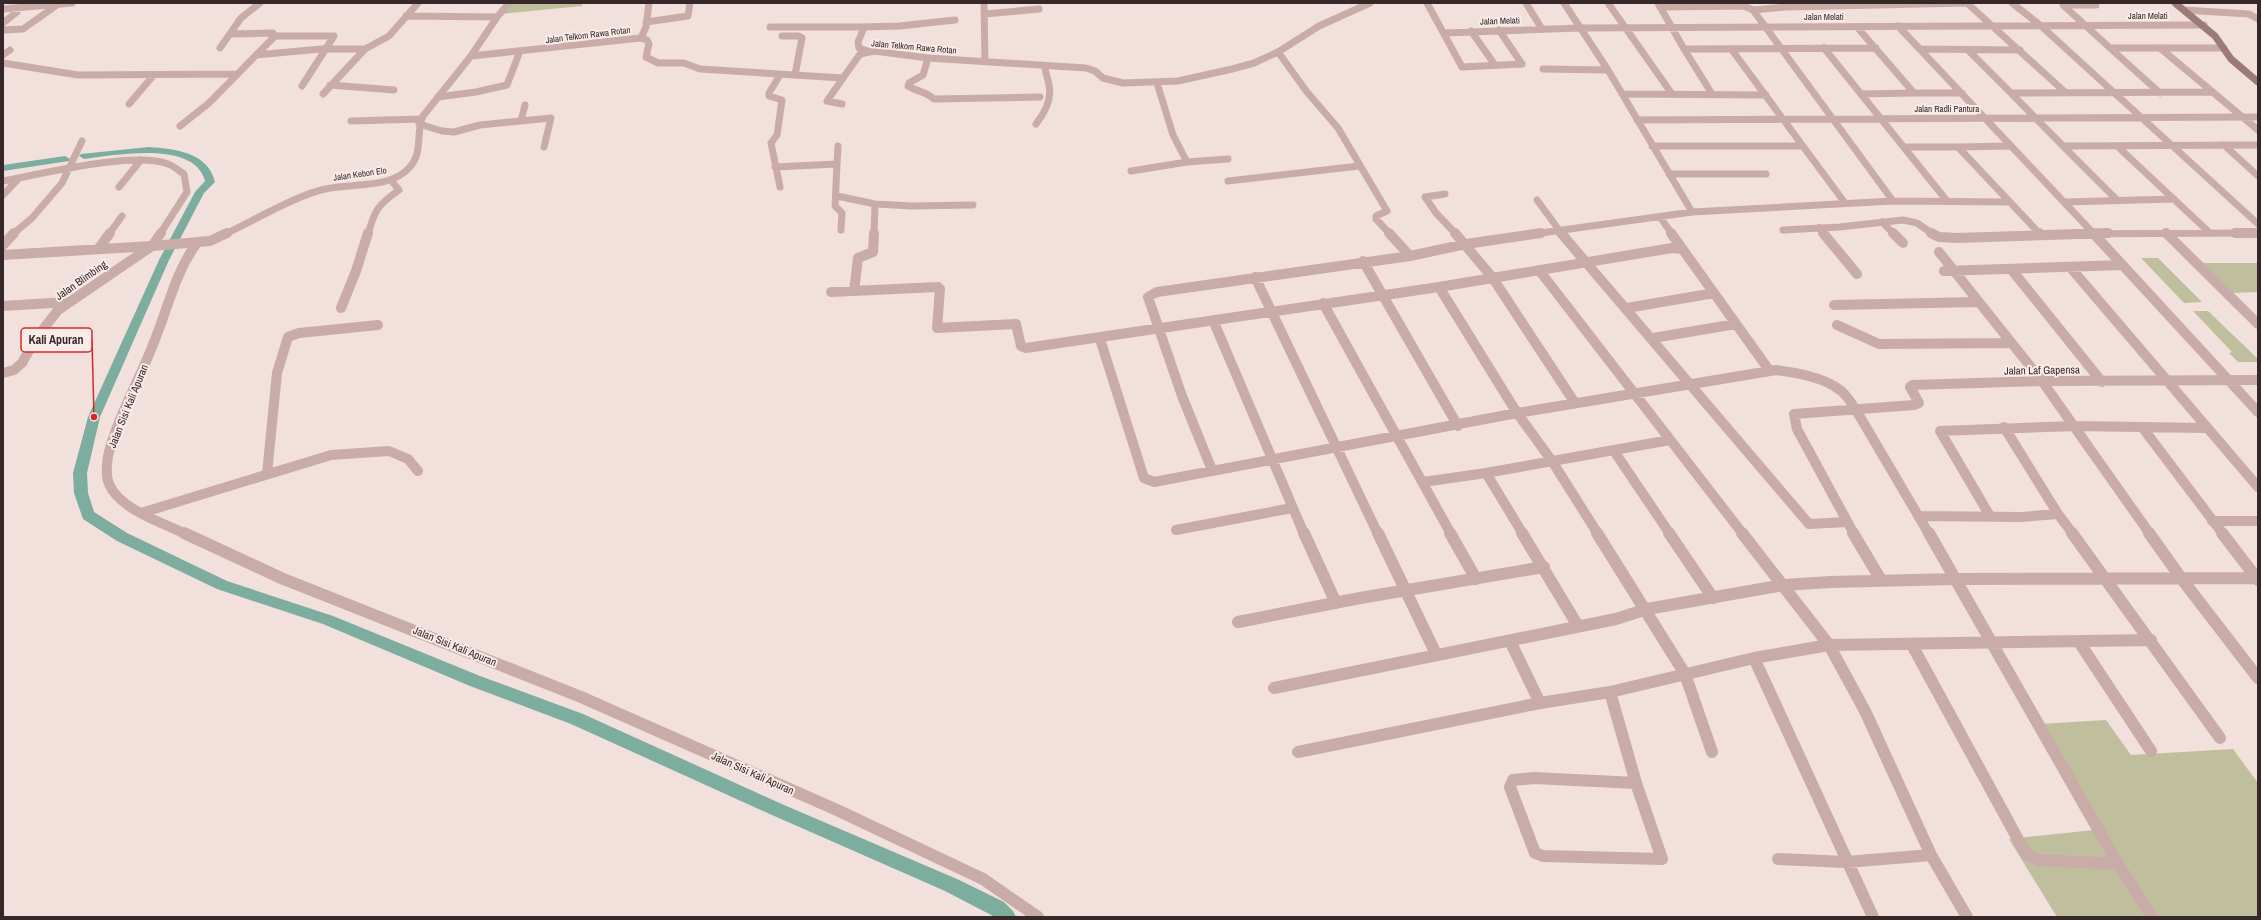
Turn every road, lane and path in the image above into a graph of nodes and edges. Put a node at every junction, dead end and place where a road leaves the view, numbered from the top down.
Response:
1 (59, 3) edge
2 (72, 3) edge
3 (260, 3) edge
4 (418, 3) edge
5 (509, 3) edge
6 (649, 3) edge
7 (690, 3) edge
8 (984, 3) edge
9 (1370, 3) edge
10 (1427, 3) edge
11 (1526, 3) edge
12 (1564, 3) edge
13 (1608, 3) edge
14 (1967, 3) edge
15 (2012, 3) edge
16 (2175, 3) edge
17 (1659, 5) edge
18 (1783, 5) edge
19 (2096, 5) dead end
20 (3, 9) edge
21 (1039, 9) dead end
22 (1753, 10) junction
23 (2184, 10) junction
24 (17, 12) dead end
25 (984, 14) junction
26 (406, 16) junction
27 (497, 17) junction
28 (2258, 19) edge
29 (955, 20) dead end
30 (646, 22) junction
31 (3, 23) edge
32 (2040, 25) junction
33 (2204, 25) junction
34 (861, 26) junction
35 (1763, 26) junction
36 (1898, 26) junction
37 (1993, 26) junction
38 (2083, 26) junction
39 (770, 27) dead end
40 (1625, 27) junction
41 (1671, 27) junction
42 (1857, 27) junction
43 (1580, 28) junction
44 (1542, 29) junction
45 (3, 30) edge
46 (1499, 30) junction
47 (1471, 31) junction
48 (1444, 33) junction
49 (231, 34) junction
50 (276, 36) junction
51 (782, 36) dead end
52 (641, 38) junction
53 (220, 48) dead end
54 (1824, 48) junction
55 (1876, 48) junction
56 (2110, 48) junction
57 (2160, 48) junction
58 (2224, 48) junction
59 (325, 49) junction
60 (365, 49) junction
61 (1684, 49) junction
62 (1780, 49) junction
63 (1921, 49) junction
64 (10, 50) dead end
65 (1732, 50) junction
66 (1968, 50) junction
67 (2020, 50) junction
68 (520, 51) junction
69 (868, 51) junction
70 (1278, 52) junction
71 (3, 55) edge
72 (256, 55) junction
73 (471, 56) junction
74 (928, 58) junction
75 (985, 61) junction
76 (3, 64) edge
77 (14, 65) junction
78 (1495, 65) junction
79 (1045, 66) junction
80 (1543, 69) dead end
81 (1608, 70) junction
82 (3, 71) edge
83 (237, 74) junction
84 (780, 75) junction
85 (795, 75) junction
86 (153, 76) junction
87 (843, 78) junction
88 (2258, 82) edge
89 (1157, 83) junction
90 (330, 85) junction
91 (302, 86) dead end
92 (394, 90) dead end
93 (2112, 92) junction
94 (2212, 92) junction
95 (1914, 93) junction
96 (1962, 93) junction
97 (2011, 93) junction
98 (2066, 93) junction
99 (2160, 93) junction
100 (323, 94) dead end
101 (1622, 94) junction
102 (1672, 94) junction
103 (1712, 94) junction
104 (1861, 94) junction
105 (1766, 95) junction
106 (438, 97) junction
107 (1040, 97) dead end
108 (129, 104) dead end
109 (842, 104) dead end
110 (525, 105) dead end
111 (2243, 117) junction
112 (2258, 117) edge
113 (1832, 118) junction
114 (2035, 118) junction
115 (2140, 118) junction
116 (1782, 119) junction
117 (1882, 119) junction
118 (1984, 119) junction
119 (1637, 120) junction
120 (351, 121) dead end
121 (521, 121) junction
122 (420, 122) junction
123 (1036, 124) dead end
124 (180, 126) dead end
125 (2258, 130) edge
126 (82, 140) dead end
127 (2224, 145) junction
128 (2258, 145) edge
129 (838, 146) dead end
130 (1652, 146) junction
131 (1802, 146) junction
132 (2010, 146) junction
133 (2063, 146) junction
134 (2117, 146) junction
135 (2171, 146) junction
136 (544, 147) dead end
137 (1906, 147) junction
138 (1958, 147) junction
139 (1228, 159) dead end
140 (140, 160) junction
141 (1187, 162) junction
142 (836, 164) junction
143 (70, 166) junction
144 (1359, 166) junction
145 (775, 167) junction
146 (1131, 171) dead end
147 (1669, 174) junction
148 (1766, 174) dead end
149 (2258, 176) edge
150 (18, 178) junction
151 (391, 180) junction
152 (3, 181) edge
153 (1228, 181) dead end
154 (119, 187) dead end
155 (780, 187) dead end
156 (1445, 194) dead end
157 (3, 195) edge
158 (837, 196) junction
159 (2174, 199) junction
160 (1536, 200) dead end
161 (2117, 200) junction
162 (1893, 201) junction
163 (1947, 201) junction
164 (2009, 202) junction
165 (2065, 202) junction
166 (875, 204) junction
167 (1845, 204) junction
168 (973, 205) dead end
169 (1692, 212) junction
170 (122, 216) dead end
171 (1660, 218) junction
172 (1882, 222) junction
173 (2258, 224) edge
174 (1819, 228) junction
175 (841, 230) dead end
176 (1558, 230) junction
177 (1783, 230) dead end
178 (2092, 233) junction
179 (2166, 233) junction
180 (2210, 233) junction
181 (2258, 233) edge
182 (2040, 234) junction
183 (1903, 243) dead end
184 (191, 244) junction
185 (1466, 244) junction
186 (3, 245) edge
187 (156, 246) junction
188 (99, 248) junction
189 (1682, 249) junction
190 (1939, 252) dead end
191 (3, 255) edge
192 (1410, 256) junction
193 (1363, 261) junction
194 (1587, 262) junction
195 (2122, 265) junction
196 (2070, 267) junction
197 (2011, 269) junction
198 (1539, 270) junction
199 (1949, 270) junction
200 (1857, 274) dead end
201 (1255, 277) junction
202 (1492, 277) junction
203 (1439, 287) junction
204 (854, 291) junction
205 (831, 292) dead end
206 (1714, 293) junction
207 (1384, 295) junction
208 (68, 302) junction
209 (1978, 302) junction
210 (1323, 303) junction
211 (1834, 305) dead end
212 (3, 306) edge
213 (341, 308) dead end
214 (1627, 308) junction
215 (1273, 312) junction
216 (1213, 320) junction
217 (1736, 324) junction
218 (2258, 324) edge
219 (378, 325) dead end
220 (1837, 325) dead end
221 (1158, 329) junction
222 (1653, 338) junction
223 (1100, 339) junction
224 (2011, 343) junction
225 (1769, 370) junction
226 (3, 373) edge
227 (2229, 380) junction
228 (2258, 380) edge
229 (2042, 381) junction
230 (2168, 381) junction
231 (1690, 382) junction
232 (2102, 382) junction
233 (1632, 392) junction
234 (1575, 403) junction
235 (1856, 410) junction
236 (2258, 412) edge
237 (1517, 413) junction
238 (1458, 426) junction
239 (2074, 426) junction
240 (2004, 427) junction
241 (2142, 427) junction
242 (2206, 428) junction
243 (1398, 436) junction
244 (1670, 440) junction
245 (1336, 448) junction
246 (1614, 451) junction
247 (1271, 459) junction
248 (1552, 461) junction
249 (1212, 470) junction
250 (418, 472) dead end
251 (1486, 473) junction
252 (267, 474) junction
253 (1423, 482) junction
254 (2258, 487) edge
255 (1292, 508) junction
256 (141, 513) junction
257 (2058, 514) junction
258 (1918, 516) junction
259 (1990, 516) junction
260 (2212, 521) junction
261 (2258, 521) edge
262 (1847, 522) junction
263 (1176, 530) dead end
264 (1544, 567) junction
265 (1476, 578) junction
266 (2181, 578) junction
267 (1956, 579) junction
268 (2257, 579) edge
269 (1881, 580) junction
270 (2108, 580) junction
271 (1784, 585) junction
272 (1406, 590) junction
273 (1713, 598) junction
274 (1336, 603) junction
275 (1647, 609) junction
276 (1238, 622) dead end
277 (1578, 626) junction
278 (2151, 640) junction
279 (1510, 641) junction
280 (2079, 642) junction
281 (1991, 643) junction
282 (1829, 645) junction
283 (1912, 645) junction
284 (1436, 654) junction
285 (1754, 658) junction
286 (1685, 674) junction
287 (2258, 678) edge
288 (1274, 688) dead end
289 (1610, 692) junction
290 (1540, 703) junction
291 (2220, 738) dead end
292 (2151, 751) dead end
293 (1298, 752) dead end
294 (1712, 752) dead end
295 (1636, 783) junction
296 (1931, 856) junction
297 (1778, 859) dead end
298 (1846, 862) junction
299 (2118, 864) junction
300 (1038, 917) edge
301 (1873, 917) edge
302 (1967, 917) edge
303 (2152, 917) edge

1 - 2 street
1 - 20 street
1 - 45 street
3 - 49 street
4 - 26 street
5 - 27 street
6 - 30 street
7 - 30 street
8 - 25 street
9 - 70 street, Jalan Telkom Rawa Rotan
10 - 48 street
11 - 44 street
12 - 43 street
13 - 40 street
14 - 18 street
14 - 37 street
15 - 32 street
16 - 23 main road
17 - 22 street
17 - 41 street
18 - 22 street
19 - 38 street
21 - 25 street
22 - 35 street
23 - 28 street
23 - 33 main road
24 - 31 street
25 - 75 street
26 - 27 street
26 - 60 street
27 - 73 street
29 - 34 street
30 - 52 street
32 - 37 street, Jalan Melati
32 - 38 street, Jalan Melati
32 - 93 street
33 - 38 street, Jalan Melati
33 - 58 main road
34 - 39 street
34 - 69 street
35 - 41 street, Jalan Melati
35 - 42 street, Jalan Melati
35 - 62 street
36 - 37 street, Jalan Melati
36 - 42 street, Jalan Melati
36 - 63 street
37 - 67 street
38 - 56 street
40 - 41 street, Jalan Melati
40 - 43 street, Jalan Melati
40 - 102 street
41 - 61 street
42 - 55 street
43 - 44 street, Jalan Melati
43 - 81 street
44 - 46 street, Jalan Melati
46 - 47 street, Jalan Melati
46 - 78 street
47 - 48 street, Jalan Melati
47 - 78 street
48 - 78 street
49 - 50 street
49 - 53 street
50 - 59 street
50 - 72 street
51 - 85 street
52 - 68 street, Jalan Telkom Rawa Rotan
52 - 84 street, Jalan Telkom Rawa Rotan
54 - 55 street
54 - 62 street
54 - 104 street
55 - 95 street
56 - 57 street
56 - 99 street
57 - 58 street
57 - 94 street
58 - 88 main road
59 - 60 street
59 - 72 street
59 - 91 street
60 - 90 street
61 - 65 street
61 - 103 street
62 - 65 street
62 - 113 street
63 - 66 street
63 - 96 street
64 - 71 street
65 - 105 street
66 - 67 street
66 - 97 street
67 - 98 street
68 - 73 street, Jalan Telkom Rawa Rotan
68 - 106 street
69 - 74 street, Jalan Telkom Rawa Rotan
69 - 87 street, Jalan Telkom Rawa Rotan
70 - 89 street, Jalan Telkom Rawa Rotan
70 - 144 street
72 - 83 street
73 - 106 street
74 - 75 street, Jalan Telkom Rawa Rotan
74 - 107 street
75 - 79 street, Jalan Telkom Rawa Rotan
76 - 77 street
77 - 82 street
77 - 86 street
79 - 89 street, Jalan Telkom Rawa Rotan
79 - 123 street
80 - 81 street
81 - 101 street
83 - 86 street
83 - 124 street
84 - 85 street, Jalan Telkom Rawa Rotan
84 - 145 street
85 - 87 street, Jalan Telkom Rawa Rotan
86 - 108 street
87 - 109 street
89 - 141 street
90 - 92 street
90 - 100 street
93 - 98 street
93 - 99 street
93 - 115 street
94 - 99 street
94 - 111 street
95 - 96 street
95 - 104 street
96 - 118 street
97 - 98 street
97 - 114 street
101 - 102 street
101 - 119 street
102 - 103 street
103 - 105 street
104 - 117 street
105 - 116 street
106 - 122 street
110 - 121 street
111 - 112 street, Jalan Radli Pantura
111 - 115 street, Jalan Radli Pantura
111 - 125 street
113 - 116 street, Jalan Radli Pantura
113 - 117 street, Jalan Radli Pantura
113 - 162 street
114 - 115 street, Jalan Radli Pantura
114 - 118 street, Jalan Radli Pantura
114 - 133 street
115 - 135 street
116 - 119 street, Jalan Radli Pantura
116 - 131 street
117 - 118 street, Jalan Radli Pantura
117 - 137 street
118 - 132 street
119 - 130 street
120 - 122 street
121 - 122 street
121 - 136 street
122 - 151 street, Jalan Kebon Elo
126 - 143 street
127 - 128 street
127 - 135 street
127 - 149 street
129 - 142 street
130 - 131 street
130 - 147 street
131 - 167 street
132 - 138 street
132 - 165 street
133 - 134 street
133 - 161 street
134 - 135 street
134 - 159 street
135 - 173 street
137 - 138 street
137 - 163 street
138 - 164 street
139 - 141 street
140 - 143 street
140 - 154 street
140 - 187 street
141 - 146 street
142 - 145 street
142 - 158 street
143 - 150 street
143 - 186 street
144 - 153 street
144 - 192 street
145 - 155 street
147 - 148 street
147 - 169 street
150 - 152 street
150 - 157 street
151 - 184 street, Jalan Kebon Elo
151 - 213 street
156 - 185 street
158 - 166 street
158 - 175 street
159 - 161 street
159 - 180 street
160 - 176 street
161 - 165 street
162 - 163 street
162 - 167 street
163 - 164 street
164 - 182 street
165 - 178 street
166 - 168 street
166 - 204 street
167 - 169 street
169 - 171 street
170 - 188 street
171 - 176 street
171 - 189 street
172 - 174 street
172 - 182 street
172 - 183 street
174 - 177 street
174 - 200 street
176 - 185 street
176 - 194 street
178 - 179 street
178 - 182 street
178 - 195 street
179 - 180 street
179 - 218 street
180 - 181 street
184 - 187 street, Jalan Blimbing
184 - 256 street, Jalan Sisi Kali Apuran
185 - 192 street
185 - 202 street
187 - 188 street
187 - 208 street, Jalan Blimbing
188 - 191 street
189 - 194 street
189 - 206 street
190 - 199 street
192 - 193 street
193 - 201 street
193 - 207 street
194 - 198 street
194 - 214 street
195 - 196 street
195 - 227 street
196 - 197 street
196 - 230 street
197 - 199 street
197 - 232 street
198 - 202 street
198 - 233 street
199 - 209 street
201 - 215 street
201 - 221 street
202 - 203 street
202 - 234 street
203 - 207 street
203 - 237 street
204 - 205 street
204 - 223 street
206 - 214 street
206 - 217 street
207 - 210 street
207 - 238 street
208 - 212 street
208 - 226 street, Jalan Blimbing
209 - 211 street
209 - 224 street
210 - 215 street
210 - 243 street
214 - 222 street
215 - 216 street
215 - 245 street
216 - 221 street
216 - 247 street
217 - 222 street
217 - 225 street
219 - 252 street
220 - 224 street
221 - 223 street
221 - 249 street
222 - 231 street
223 - 249 street
224 - 229 street
225 - 231 street
225 - 235 street
227 - 228 street, Jalan Laf Gapensa
227 - 230 street, Jalan Laf Gapensa
227 - 236 street
229 - 232 street, Jalan Laf Gapensa
229 - 235 street, Jalan Laf Gapensa
229 - 239 street
230 - 232 street, Jalan Laf Gapensa
230 - 242 street
231 - 233 street
231 - 262 street
233 - 234 street
233 - 244 street
234 - 237 street
235 - 258 street
235 - 262 street
237 - 238 street
237 - 248 street
238 - 243 street
239 - 240 street
239 - 241 street
239 - 266 street
240 - 257 street
240 - 259 street
241 - 242 street
241 - 260 street
242 - 254 street
243 - 245 street
243 - 253 street
244 - 246 street
244 - 271 street
245 - 247 street
245 - 272 street
246 - 248 street
246 - 273 street
247 - 249 street
247 - 255 street
248 - 251 street
248 - 275 street
250 - 252 street
251 - 253 street
251 - 264 street
252 - 256 street
253 - 265 street
255 - 263 street
255 - 274 street
256 - 300 street, Jalan Sisi Kali Apuran
257 - 259 street
257 - 270 street
258 - 259 street
258 - 267 street
260 - 261 street
260 - 268 street
262 - 269 street
264 - 265 street
264 - 277 street
265 - 272 street
266 - 268 street
266 - 270 street
266 - 287 street
267 - 269 street
267 - 270 street
267 - 281 street
269 - 271 street
270 - 278 street
271 - 273 street
271 - 282 street
272 - 274 street
272 - 284 street
273 - 275 street
274 - 276 street
275 - 277 street
275 - 286 street
277 - 279 street
278 - 280 street
278 - 291 street
279 - 284 street
279 - 290 street
280 - 281 street
280 - 292 street
281 - 283 street
281 - 299 street
282 - 283 street
282 - 285 street
282 - 296 street
283 - 299 street
284 - 288 street
285 - 286 street
285 - 298 street
286 - 289 street
286 - 294 street
289 - 290 street
289 - 295 street
290 - 293 street
295 - 295 street
296 - 298 street
296 - 302 street
297 - 298 street
298 - 301 street
299 - 303 street

